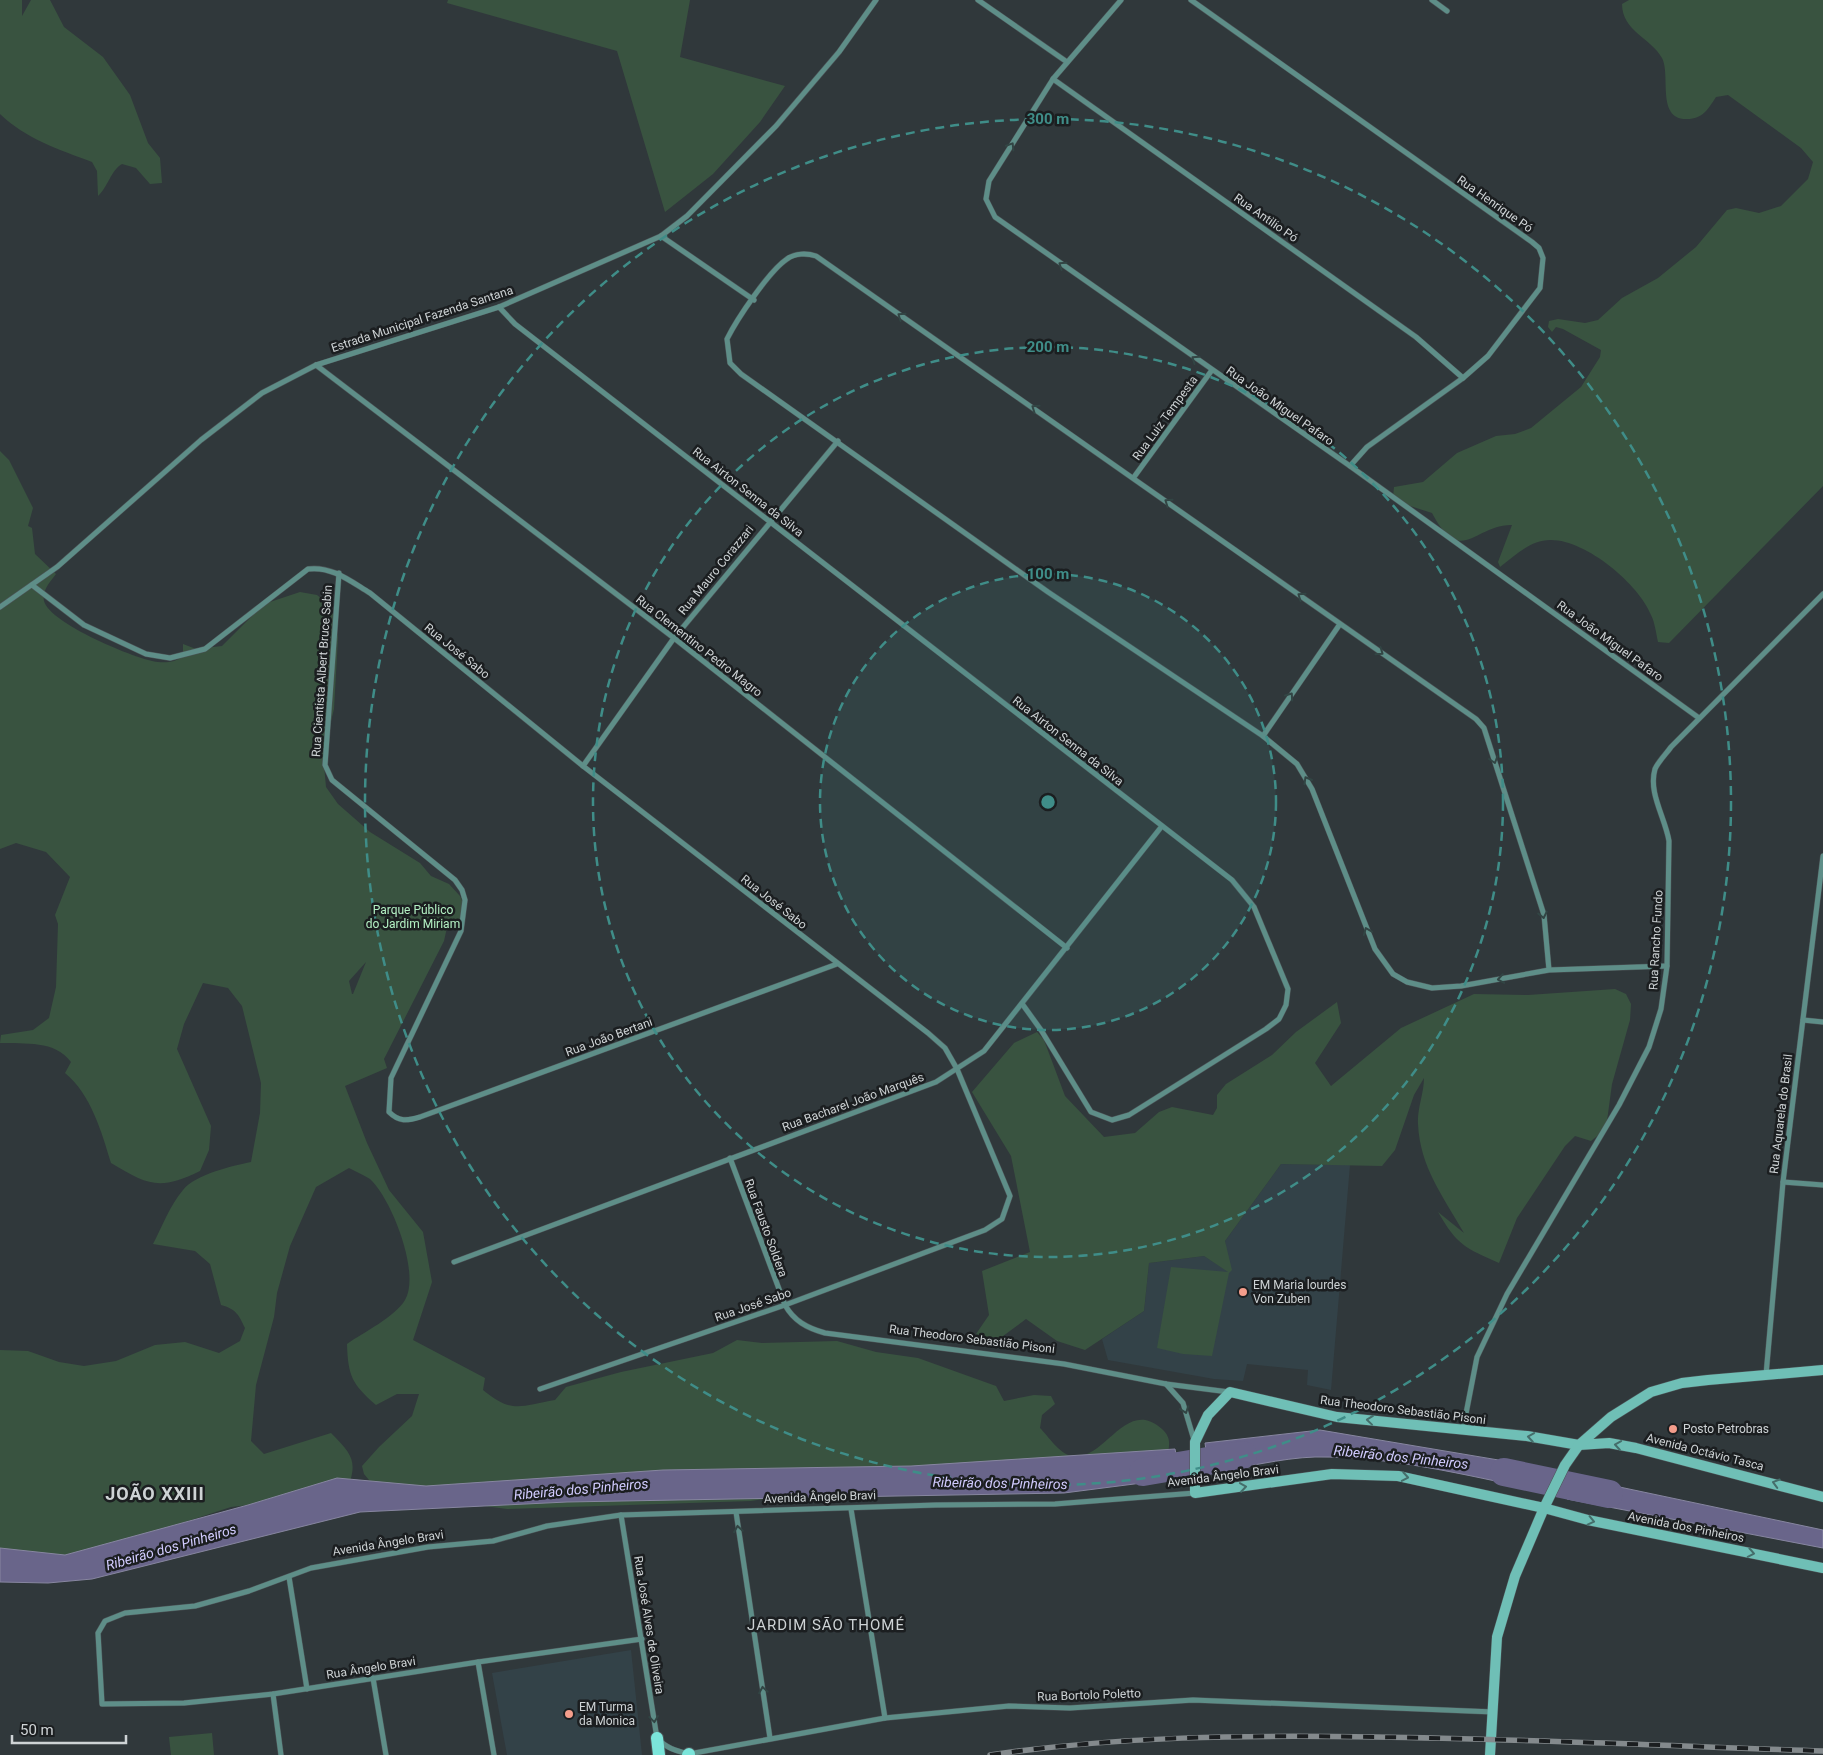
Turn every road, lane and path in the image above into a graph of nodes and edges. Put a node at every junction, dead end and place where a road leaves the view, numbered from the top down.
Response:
1 (876, 0) edge
2 (978, 0) edge
3 (1121, 0) edge
4 (1191, 0) edge
5 (1432, 0) edge
6 (1447, 11) dead end
7 (1067, 62) junction
8 (1053, 79) junction
9 (661, 236) junction
10 (754, 300) junction
11 (499, 307) junction
12 (316, 364) junction
13 (1212, 370) junction
14 (1463, 378) junction
15 (838, 441) junction
16 (1350, 466) junction
17 (1134, 477) junction
18 (770, 522) junction
19 (339, 574) junction
20 (32, 585) junction
21 (1823, 594) edge
22 (0, 607) edge
23 (1340, 624) junction
24 (674, 638) junction
25 (1700, 718) junction
26 (1263, 736) junction
27 (583, 766) junction
28 (1162, 826) junction
29 (1823, 856) edge
30 (1822, 878) edge
31 (1067, 948) junction
32 (837, 964) junction
33 (1667, 966) junction
34 (1549, 970) junction
35 (1023, 1005) junction
36 (1803, 1020) junction
37 (1823, 1022) edge
38 (957, 1069) junction
39 (389, 1112) joint
40 (730, 1158) junction
41 (1783, 1182) junction
42 (1823, 1185) edge
43 (454, 1262) dead end
44 (785, 1305) junction
45 (1823, 1370) edge
46 (1766, 1375) junction
47 (1166, 1384) junction
48 (540, 1389) dead end
49 (1230, 1392) junction
50 (1463, 1430) junction
51 (1195, 1442) junction
52 (1579, 1445) junction
53 (1195, 1494) junction
54 (1823, 1497) edge
55 (1544, 1508) junction
56 (851, 1509) junction
57 (736, 1512) junction
58 (621, 1515) junction
59 (1823, 1568) edge
60 (289, 1577) junction
61 (642, 1639) junction
62 (478, 1662) junction
63 (373, 1678) junction
64 (307, 1688) junction
65 (272, 1694) junction
66 (102, 1704) joint
67 (1494, 1712) junction
68 (885, 1718) junction
69 (657, 1738) junction
70 (770, 1738) junction
71 (688, 1754) edge
72 (281, 1755) edge
73 (386, 1755) edge
74 (494, 1755) edge
75 (659, 1755) edge
76 (1490, 1755) edge

1 - 9 street, Estrada Municipal Fazenda Santana
2 - 7 street
3 - 7 street
4 - 14 street, Rua Henrique Pó
5 - 6 street
7 - 8 street, Rua João Miguel Pafaro
13 -> 8 street, Rua João Miguel Pafaro
8 - 14 street, Rua Antilio Pó
9 - 10 street
9 - 11 street, Estrada Municipal Fazenda Santana
10 - 15 street
17 -> 10 street
11 - 12 street, Estrada Municipal Fazenda Santana
11 - 18 street, Rua Airton Senna da Silva
12 - 20 street, Estrada Municipal Fazenda Santana
12 - 24 street, Rua Clementino Pedro Magro
13 - 16 street, Rua João Miguel Pafaro
13 - 17 street, Rua Luiz Tempesta
14 - 16 street, Rua Henrique Pó
15 - 18 street, Rua Mauro Corazzari
15 - 26 street
16 - 25 street, Rua João Miguel Pafaro
23 -> 17 street
18 - 24 street, Rua Mauro Corazzari
18 - 28 street, Rua Airton Senna da Silva
19 - 20 street, Rua José Sabo
19 - 27 street, Rua José Sabo
19 - 39 street, Rua Cientista Albert Bruce Sabin
20 - 22 street, Estrada Municipal Fazenda Santana
21 - 25 street, Rua Rancho Fundo
26 -> 23 street
23 -> 34 street
24 - 27 street, Rua Mauro Corazzari
24 - 31 street, Rua Clementino Pedro Magro
25 - 33 street, Rua Rancho Fundo
34 -> 26 street
27 - 32 street, Rua José Sabo
28 - 31 street, Rua Bacharel João Marquês
28 - 35 street, Rua Airton Senna da Silva
29 - 30 street, Rua Aquarela do Brasil
30 - 36 street, Rua Aquarela do Brasil
31 - 35 street, Rua Bacharel João Marquês
32 - 38 street, Rua José Sabo
32 - 39 street, Rua João Bertani
33 - 34 street
33 - 50 street, Rua Rancho Fundo
35 - 38 street, Rua Bacharel João Marquês
36 - 37 street
36 - 41 street, Rua Aquarela do Brasil
38 - 40 street, Rua Bacharel João Marquês
38 - 44 street, Rua José Sabo
40 - 43 street, Rua Bacharel João Marquês
40 - 44 street, Rua Fausto Soldera
41 - 42 street
41 - 46 street, Rua Aquarela do Brasil
44 - 47 street, Rua Theodoro Sebastião Pisoni
44 - 48 street, Rua José Sabo
45 - 46 street
46 - 52 street
47 - 49 street, Rua Theodoro Sebastião Pisoni
47 -> 51 street
50 -> 49 street, Rua Theodoro Sebastião Pisoni
49 - 51 street
52 -> 50 street, Rua Theodoro Sebastião Pisoni
51 - 53 street
54 -> 52 street, Avenida Octávio Tasca
52 - 55 street
53 -> 55 street, Avenida Ângelo Bravi
53 - 56 street, Avenida Ângelo Bravi
55 -> 59 street, Avenida dos Pinheiros
55 - 67 street
56 - 57 street, Avenida Ângelo Bravi
56 - 68 street
57 - 58 street, Avenida Ângelo Bravi
70 -> 57 street
58 - 60 street, Avenida Ângelo Bravi
58 - 61 street, Rua José Alves de Oliveira
60 - 64 street
60 - 66 street, Avenida Ângelo Bravi
61 - 62 street, Rua Ângelo Bravi
61 -> 69 street, Rua José Alves de Oliveira
62 - 63 street, Rua Ângelo Bravi
62 - 74 street
63 - 64 street, Rua Ângelo Bravi
63 - 73 street
64 - 65 street, Rua Ângelo Bravi
65 - 66 street, Rua Ângelo Bravi
65 - 72 street
67 - 68 street, Rua Bortolo Poletto
67 - 76 street
68 - 70 street, Rua Bortolo Poletto
69 - 71 street
69 - 75 main road
70 - 71 street, Rua Bortolo Poletto

